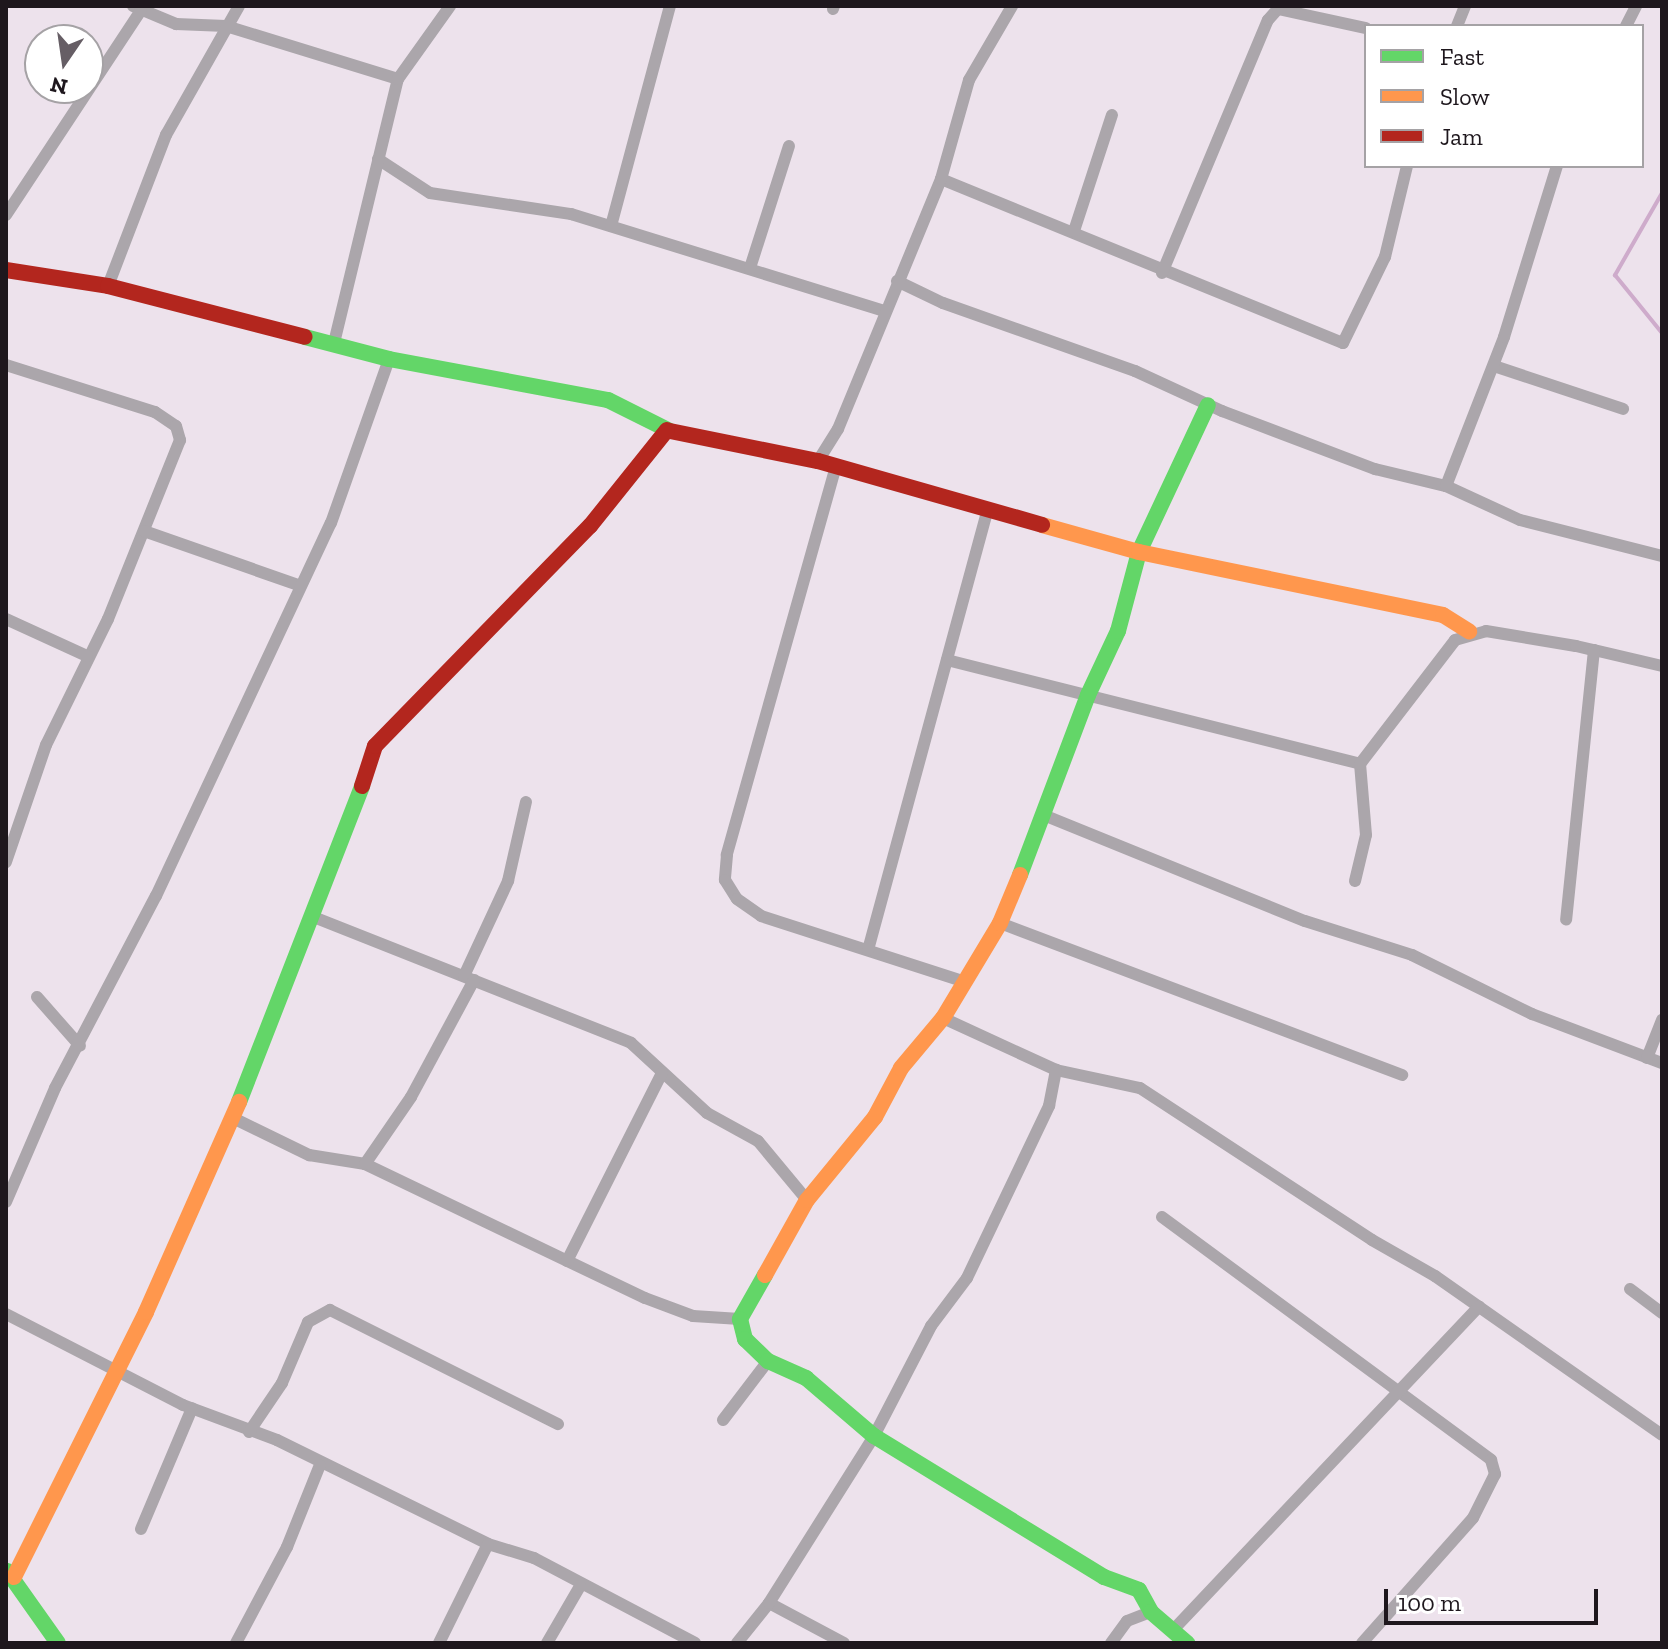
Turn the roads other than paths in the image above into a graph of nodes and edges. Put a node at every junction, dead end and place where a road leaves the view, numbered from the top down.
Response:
1 (239, 6) edge
2 (450, 6) edge
3 (670, 6) edge
4 (1012, 6) edge
5 (1636, 6) edge
6 (137, 8) edge
7 (1627, 24) edge
8 (226, 26) junction
9 (1364, 28) edge
10 (398, 79) junction
11 (1112, 115) dead end
12 (789, 146) dead end
13 (378, 159) junction
14 (1407, 168) edge
15 (1556, 168) edge
16 (941, 179) junction
17 (6, 214) edge
18 (611, 226) junction
19 (1074, 231) junction
20 (750, 268) junction
21 (6, 270) edge
22 (1162, 273) junction
23 (897, 281) junction
24 (108, 286) junction
25 (884, 311) junction
26 (334, 343) junction
27 (389, 359) junction
28 (6, 365) edge
29 (1494, 366) junction
30 (1208, 405) junction
31 (1623, 409) dead end
32 (667, 430) junction
33 (818, 461) junction
34 (836, 466) junction
35 (1446, 486) junction
36 (988, 509) junction
37 (144, 531) junction
38 (1139, 552) junction
39 (1662, 556) edge
40 (301, 586) junction
41 (6, 619) edge
42 (1469, 631) junction
43 (1594, 650) junction
44 (87, 656) junction
45 (947, 660) junction
46 (1662, 666) edge
47 (1088, 695) junction
48 (1360, 764) junction
49 (526, 802) dead end
50 (1046, 816) junction
51 (6, 862) edge
52 (1355, 881) dead end
53 (311, 916) junction
54 (1566, 920) dead end
55 (1000, 923) junction
56 (868, 950) junction
57 (469, 978) junction
58 (965, 982) junction
59 (37, 997) dead end
60 (943, 1018) junction
61 (1662, 1020) edge
62 (80, 1046) junction
63 (1647, 1058) junction
64 (1662, 1063) edge
65 (1056, 1070) junction
66 (662, 1073) junction
67 (1402, 1075) dead end
68 (233, 1118) junction
69 (365, 1164) junction
70 (807, 1200) junction
71 (6, 1202) edge
72 (1162, 1217) dead end
73 (567, 1261) junction
74 (1630, 1289) dead end
75 (1479, 1307) junction
76 (1662, 1313) edge
77 (6, 1314) edge
78 (740, 1319) junction
79 (768, 1361) junction
80 (118, 1368) junction
81 (1399, 1390) junction
82 (192, 1408) junction
83 (723, 1420) dead end
84 (558, 1424) dead end
85 (249, 1432) junction
86 (1662, 1435) edge
87 (874, 1436) junction
88 (320, 1465) junction
89 (141, 1529) dead end
90 (488, 1544) junction
91 (10, 1573) edge
92 (580, 1586) junction
93 (769, 1603) junction
94 (1151, 1612) junction
95 (1174, 1629) junction
96 (58, 1643) edge
97 (236, 1643) edge
98 (439, 1643) edge
99 (547, 1643) edge
100 (695, 1643) edge
101 (737, 1643) edge
102 (844, 1643) edge
103 (1111, 1643) edge
104 (1187, 1643) edge
105 (1362, 1643) edge

1 - 8 street
2 - 10 street
3 - 18 street
4 - 16 street
5 - 7 street
6 - 8 street
6 - 17 street
8 - 10 street
8 - 24 street
9 - 22 street
10 - 13 street
11 - 19 street
12 - 20 street
13 - 18 street
13 - 26 street
14 - 22 street
15 - 29 street
16 - 19 street
16 - 23 street
18 - 20 street
19 - 22 street
20 - 25 street
21 - 24 street
23 - 25 street
23 - 30 street
24 - 26 street
25 - 33 street
26 - 27 street
27 - 32 street
27 - 40 street
28 - 37 street
29 - 31 street
29 - 35 street
30 - 35 street
30 - 38 street
32 - 33 street
32 - 53 street
33 - 34 street
34 - 36 street
34 - 56 street
35 - 39 street
36 - 38 street
36 - 45 street
37 - 40 street
37 - 44 street
38 - 42 street
38 - 47 street
40 - 62 street
41 - 44 street
42 - 43 street
42 - 48 street
43 - 46 street
43 - 54 street
44 - 51 street
45 - 47 street
45 - 56 street
47 - 48 street
47 - 50 street
48 - 52 street
49 - 57 street
50 - 55 street
50 - 63 street
53 - 57 street
53 - 68 street
55 - 58 street
55 - 67 street
56 - 58 street
57 - 66 street
57 - 69 street
58 - 60 street
59 - 62 street
60 - 65 street
60 - 70 street
61 - 63 street
62 - 71 street
63 - 64 street
65 - 75 street
65 - 87 street
66 - 70 street
66 - 73 street
68 - 69 street
68 - 80 street
69 - 73 street
70 - 78 street
72 - 81 street
73 - 78 street
74 - 76 street
75 - 81 street
75 - 86 street
77 - 80 street
78 - 79 street
79 - 83 street
79 - 87 street
80 - 82 street
80 - 91 street
81 - 95 street
81 - 105 street
82 - 85 street
82 - 89 street
84 - 85 street
85 - 88 street
87 - 93 street
87 - 94 street
88 - 90 street
88 - 97 street
90 - 92 street
90 - 98 street
91 - 96 street
92 - 99 street
92 - 100 street
93 - 101 street
93 - 102 street
94 - 95 street
94 - 103 street
95 - 104 street

